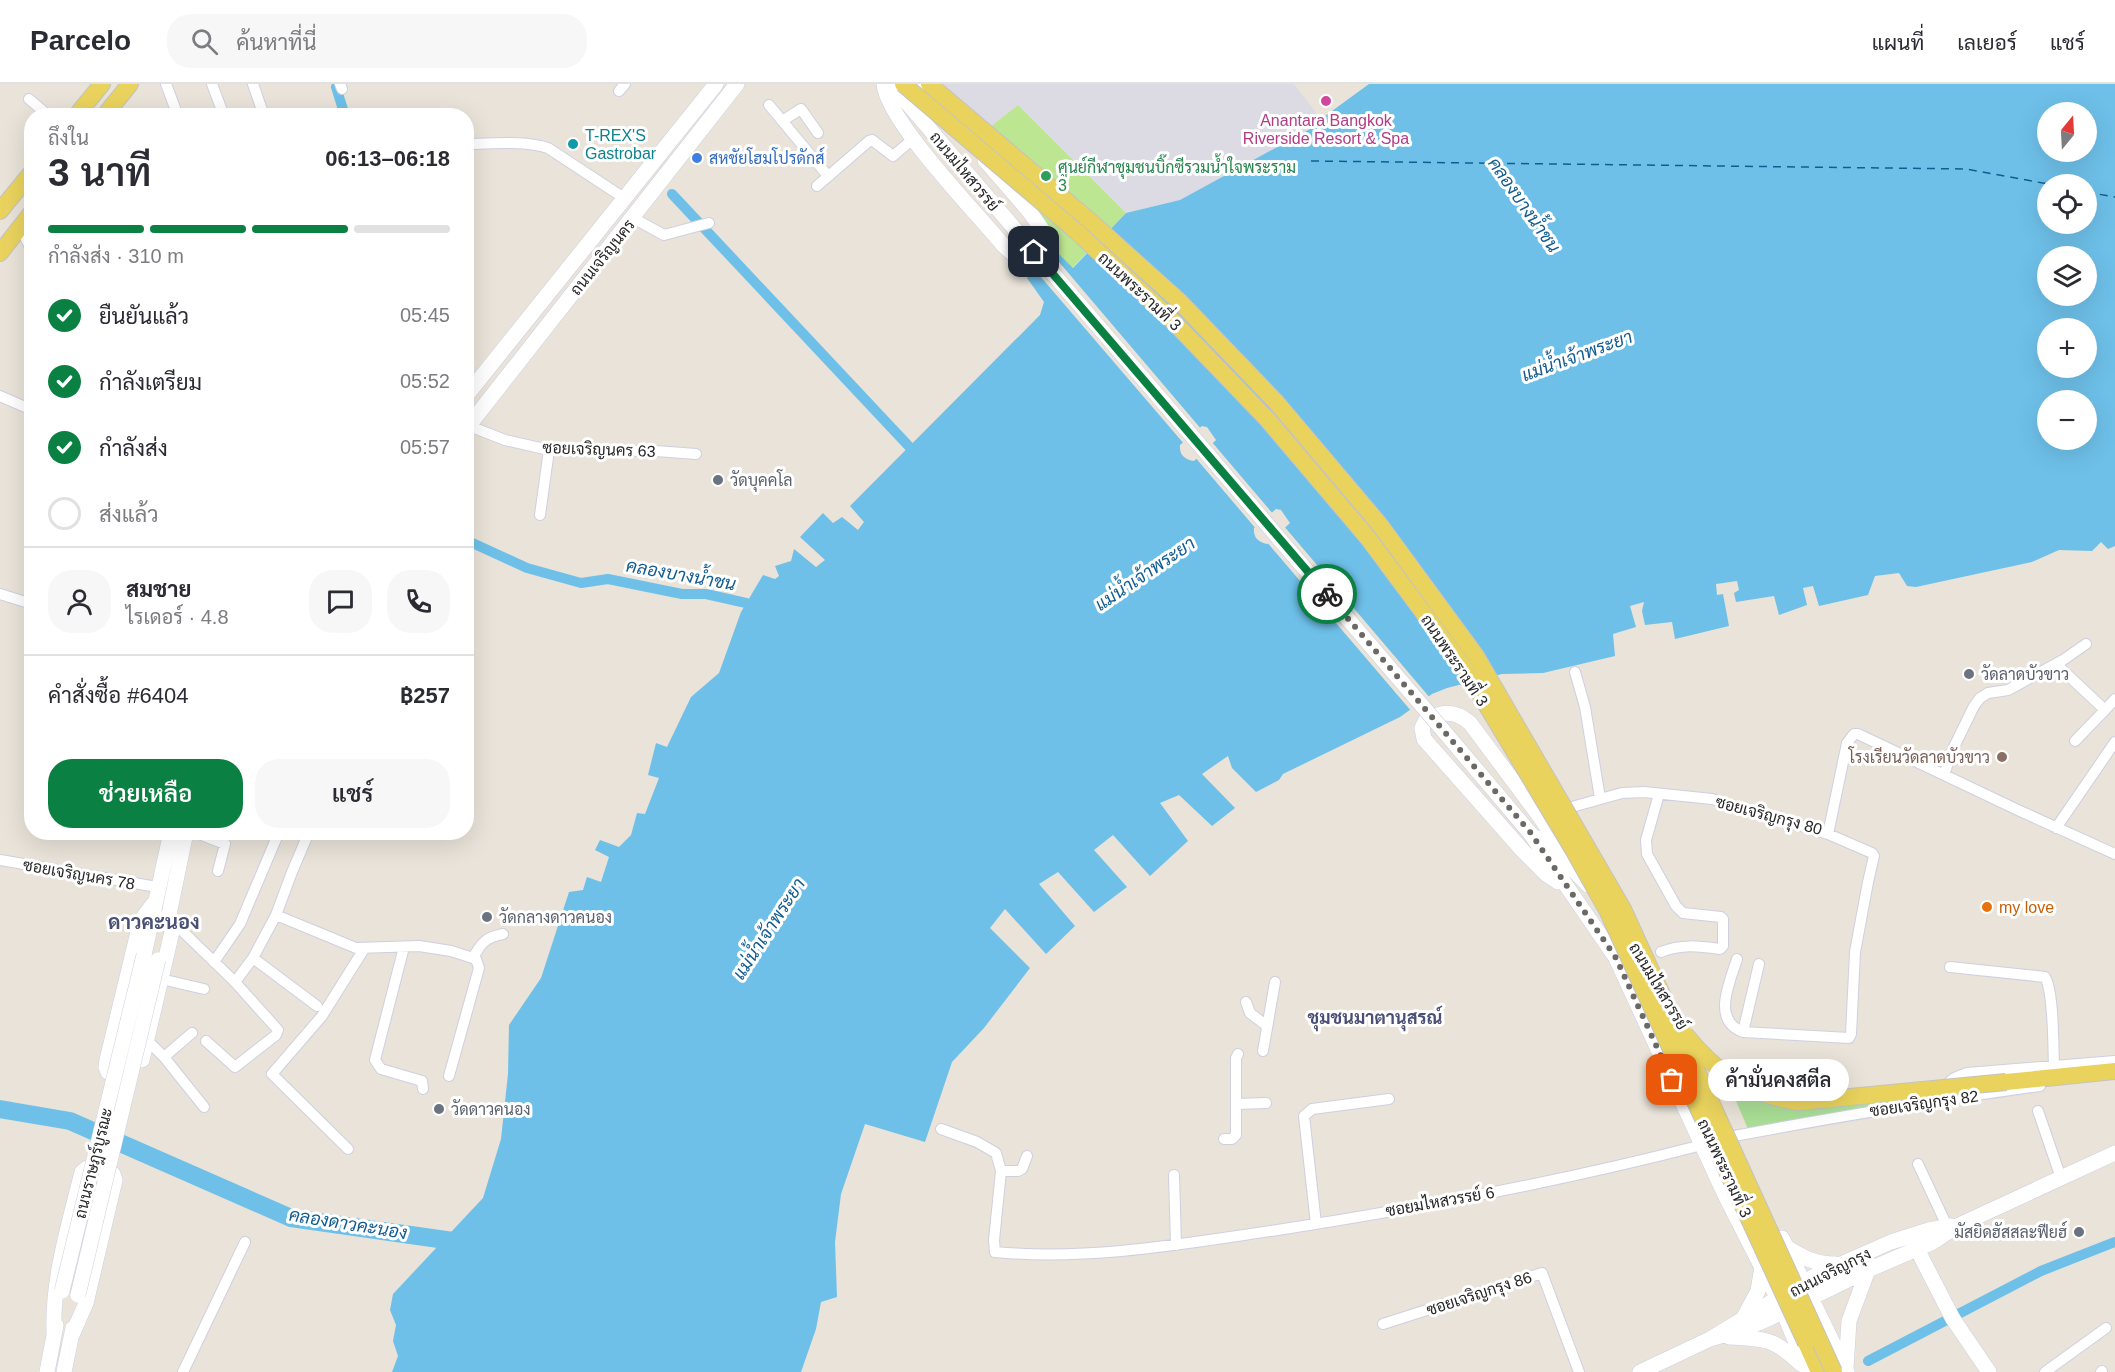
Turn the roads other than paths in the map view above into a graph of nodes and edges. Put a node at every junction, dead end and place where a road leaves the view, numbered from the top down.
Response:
1 (94, 84) edge
2 (102, 84) edge
3 (121, 84) edge
4 (130, 84) edge
5 (166, 84) edge
6 (212, 84) edge
7 (253, 84) edge
8 (716, 84) edge
9 (736, 84) edge
10 (884, 84) edge
11 (891, 84) edge
12 (903, 84) edge
13 (918, 84) edge
14 (929, 84) edge
15 (29, 99) dead end
16 (769, 105) dead end
17 (40, 108) edge
18 (80, 108) edge
19 (82, 108) edge
20 (108, 108) edge
21 (110, 108) edge
22 (175, 108) edge
23 (221, 108) edge
24 (261, 108) edge
25 (783, 121) junction
26 (819, 133) dead end
27 (913, 139) junction
28 (474, 144) edge
29 (828, 176) junction
30 (24, 180) edge
31 (817, 186) dead end
32 (624, 198) junction
33 (3, 202) edge
34 (633, 218) junction
35 (24, 222) edge
36 (709, 223) dead end
37 (20, 227) junction
38 (24, 235) edge
39 (0, 254) edge
40 (474, 386) edge
41 (0, 396) edge
42 (24, 406) edge
43 (474, 418) edge
44 (474, 429) edge
45 (549, 450) junction
46 (696, 454) dead end
47 (540, 515) dead end
48 (5, 596) edge
49 (24, 602) edge
50 (2086, 644) dead end
51 (2056, 664) junction
52 (1575, 672) dead end
53 (2115, 699) edge
54 (2105, 710) junction
55 (2075, 741) dead end
56 (2115, 742) edge
57 (1944, 775) junction
58 (1659, 794) junction
59 (1600, 798) junction
60 (1540, 817) junction
61 (2056, 828) junction
62 (1530, 832) junction
63 (1828, 834) junction
64 (169, 840) edge
65 (185, 840) edge
66 (215, 840) edge
67 (276, 840) edge
68 (306, 840) edge
69 (2115, 854) edge
70 (0, 860) edge
71 (218, 871) dead end
72 (1576, 871) junction
73 (158, 887) junction
74 (1569, 890) junction
75 (154, 903) junction
76 (276, 915) junction
77 (171, 919) junction
78 (503, 934) dead end
79 (404, 947) junction
80 (364, 949) junction
81 (1661, 952) dead end
82 (151, 958) junction
83 (253, 958) junction
84 (473, 958) junction
85 (1737, 959) dead end
86 (214, 962) junction
87 (1759, 964) dead end
88 (1950, 968) dead end
89 (161, 979) junction
90 (235, 982) junction
91 (1275, 982) dead end
92 (204, 989) dead end
93 (1246, 1002) dead end
94 (317, 1006) dead end
95 (1670, 1015) junction
96 (1268, 1026) junction
97 (1743, 1032) junction
98 (192, 1033) dead end
99 (147, 1040) junction
100 (206, 1041) dead end
101 (1263, 1051) dead end
102 (1238, 1054) dead end
103 (164, 1057) junction
104 (2115, 1061) edge
105 (2054, 1065) junction
106 (2115, 1071) edge
107 (449, 1076) dead end
108 (2115, 1079) edge
109 (423, 1089) dead end
110 (1389, 1099) dead end
111 (1945, 1099) junction
112 (1266, 1103) dead end
113 (1237, 1104) junction
114 (204, 1107) dead end
115 (2038, 1111) dead end
116 (941, 1129) dead end
117 (1734, 1136) junction
118 (1224, 1139) dead end
119 (1702, 1144) junction
120 (348, 1149) dead end
121 (2115, 1153) edge
122 (1027, 1156) dead end
123 (1918, 1164) dead end
124 (1001, 1171) junction
125 (1174, 1176) dead end
126 (2061, 1178) junction
127 (1316, 1224) junction
128 (1952, 1226) junction
129 (245, 1242) dead end
130 (1176, 1245) junction
131 (1786, 1247) junction
132 (1917, 1249) junction
133 (1841, 1264) junction
134 (1762, 1267) junction
135 (1868, 1270) junction
136 (1804, 1282) junction
137 (1811, 1297) junction
138 (1780, 1305) junction
139 (1744, 1317) junction
140 (1383, 1324) dead end
141 (2106, 1328) dead end
142 (54, 1333) junction
143 (72, 1335) junction
144 (1716, 1338) junction
145 (1811, 1371) edge
146 (47, 1372) edge
147 (64, 1372) edge
148 (183, 1372) edge
149 (1579, 1372) edge
150 (1640, 1372) edge
151 (1842, 1372) edge
152 (1989, 1372) edge
153 (2044, 1372) edge

1 - 18 main road
2 - 19 main road
3 - 20 main road
4 - 21 main road
5 - 22 street
6 - 23 street
7 - 24 street
8 - 32 main road, ถนนเจริญนคร
9 - 34 main road, ถนนเจริญนคร
10 - 27 main road
11 - 62 main road, ถนนมไหสวรรย์, bridge
12 - 145 main road, ถนนพระรามที่ 3, bridge
13 - 27 main road
14 - 95 main road, ถนนพระรามที่ 3, bridge
15 - 17 street
16 - 25 street
25 - 26 street
25 - 29 street
27 - 29 street
28 - 32 street
29 - 31 street
30 - 33 main road
32 - 40 main road, ถนนเจริญนคร
34 - 36 street
34 - 43 main road, ถนนเจริญนคร
35 - 37 main road
37 - 38 street
37 - 39 main road
41 - 42 street
44 - 45 street, ซอยเจริญนคร 63
45 - 46 street, ซอยเจริญนคร 63
45 - 47 street
48 - 49 street
50 - 51 street
51 - 54 street
51 - 57 street
52 - 59 street
53 - 54 street
54 - 55 street
56 - 61 street
57 - 61 street, ซอยเจริญกรุง 80
57 - 63 street, ซอยเจริญกรุง 80
58 - 59 street, ซอยเจริญกรุง 80
58 - 63 street, ซอยเจริญกรุง 80
58 - 81 street
59 - 60 street, ซอยเจริญกรุง 80
60 - 72 main road
60 - 74 main road
61 - 69 street, ซอยเจริญกรุง 80
62 - 72 main road, ถนนมไหสวรรย์
62 - 74 main road, ถนนมไหสวรรย์
63 - 97 street
64 - 73 main road
65 - 77 main road
66 - 71 street
67 - 86 street
68 - 76 street
70 - 73 street, ซอยเจริญนคร 78
72 - 117 main road, ถนนมไหสวรรย์
73 - 75 main road
74 - 119 main road, ถนนมไหสวรรย์
75 - 82 main road
75 - 99 main road
76 - 80 street
76 - 83 street
77 - 82 main road
77 - 86 street
77 - 89 main road
78 - 84 street
79 - 80 street
79 - 84 street
79 - 109 street
80 - 120 street
82 - 142 main road, ถนนราษฎร์บูรณะ, bridge
82 - 143 main road, ถนนราษฎร์บูรณะ, bridge
83 - 90 street
83 - 94 street
84 - 107 street
85 - 97 street
86 - 90 street
87 - 97 street
88 - 105 street
89 - 92 street
89 - 99 main road
90 - 100 street
91 - 96 street
93 - 96 street
95 - 106 main road, bridge
95 - 151 main road, ถนนพระรามที่ 3, bridge
96 - 101 street
98 - 103 street
99 - 103 street
102 - 113 street
103 - 114 street
104 - 105 street
105 - 111 street
108 - 111 street, ซอยเจริญกรุง 82
110 - 127 street
111 - 117 street, ซอยเจริญกรุง 82
112 - 113 street
113 - 118 street
115 - 126 street
116 - 124 street
117 - 131 main road, ถนนมไหสวรรย์
119 - 127 street, ซอยมไหสวรรย์ 6
119 - 134 main road, ถนนมไหสวรรย์
121 - 126 main road, ถนนเจริญกรุง
122 - 124 street
123 - 128 street
124 - 130 street, ซอยมไหสวรรย์ 6
125 - 130 street
126 - 128 main road, ถนนเจริญกรุง
127 - 130 street, ซอยมไหสวรรย์ 6
128 - 132 main road, ถนนเจริญกรุง
128 - 133 main road, ถนนเจริญกรุง
129 - 148 street
131 - 133 main road
131 - 136 main road, ถนนมไหสวรรย์
132 - 135 main road, ถนนเจริญกรุง
132 - 152 main road
133 - 136 main road, ถนนเจริญกรุง
134 - 138 main road, ถนนมไหสวรรย์
134 - 139 main road
135 - 137 main road, ถนนเจริญกรุง
135 - 151 main road
136 - 137 main road, ถนนมไหสวรรย์
136 - 138 main road, ถนนเจริญกรุง
137 - 138 main road, ถนนเจริญกรุง
137 - 151 main road
138 - 139 main road, ถนนเจริญกรุง
138 - 144 main road, ถนนเจริญกรุง
138 - 145 main road
139 - 144 main road, ถนนเจริญกรุง
140 - 149 street, ซอยเจริญกรุง 86
141 - 153 street
142 - 143 main road
142 - 146 main road, ถนนราษฎร์บูรณะ
143 - 147 main road, ถนนราษฎร์บูรณะ
144 - 145 main road
144 - 150 main road, ถนนเจริญกรุง

